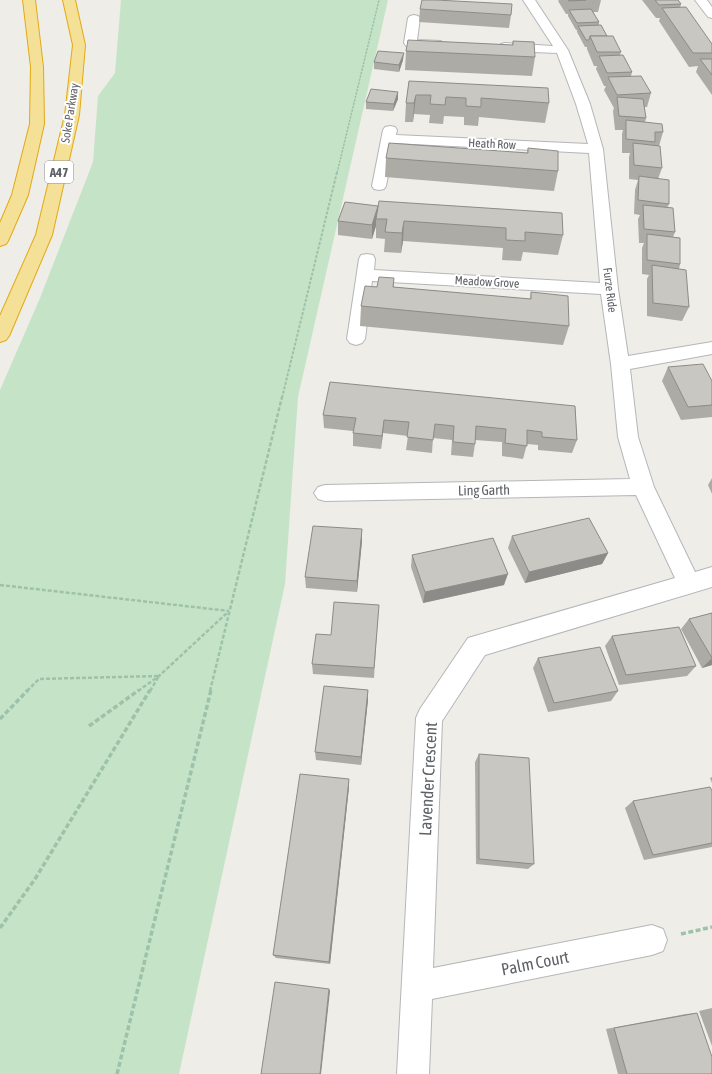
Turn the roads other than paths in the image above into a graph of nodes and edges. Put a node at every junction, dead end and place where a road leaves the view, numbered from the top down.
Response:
1 (29, 0) edge
2 (69, 0) edge
3 (529, 0) edge
4 (701, 0) edge
5 (712, 15) edge
6 (414, 18) dead end
7 (448, 44) edge
8 (494, 46) edge
9 (562, 50) junction
10 (596, 149) junction
11 (379, 186) dead end
12 (0, 241) edge
13 (609, 289) junction
14 (0, 336) edge
15 (356, 339) dead end
16 (712, 348) edge
17 (620, 364) junction
18 (643, 487) junction
19 (325, 492) dead end
20 (701, 580) edge
21 (652, 940) dead end
22 (418, 986) junction
23 (413, 1074) edge

1 - 12 highway, A47
2 - 14 highway, Soke Parkway / A47
3 - 9 street, Furze Ride
4 - 5 street
6 - 7 street
8 - 9 street
9 - 10 street, Furze Ride
10 - 11 street, Heath Row
10 - 13 street, Furze Ride
13 - 15 street, Meadow Grove
13 - 17 street, Furze Ride
16 - 17 street
17 - 18 street, Furze Ride
18 - 19 street, Ling Garth
18 - 20 street, Furze Ride
20 - 22 street, Lavender Crescent
21 - 22 street, Palm Court
22 - 23 street, Lavender Crescent

